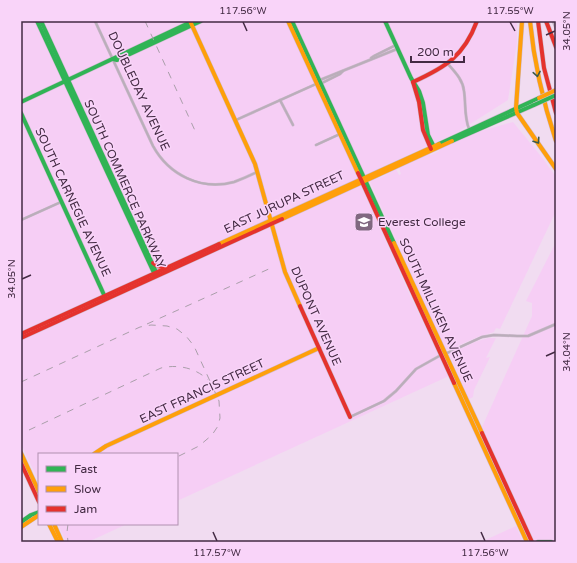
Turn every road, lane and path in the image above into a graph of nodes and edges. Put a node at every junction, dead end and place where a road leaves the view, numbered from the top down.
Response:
1 (37, 21) edge
2 (41, 21) edge
3 (96, 21) edge
4 (201, 21) edge
5 (288, 21) edge
6 (292, 21) edge
7 (385, 21) edge
8 (477, 21) edge
9 (522, 21) edge
10 (530, 21) edge
11 (538, 21) edge
12 (546, 21) edge
13 (553, 21) edge
14 (191, 22) edge
15 (556, 29) edge
16 (397, 47) junction
17 (556, 47) edge
18 (113, 59) junction
19 (448, 64) junction
20 (67, 81) junction
21 (413, 82) junction
22 (319, 83) junction
23 (556, 90) edge
24 (556, 95) edge
25 (280, 100) junction
26 (21, 102) edge
27 (533, 103) junction
28 (517, 110) junction
29 (21, 113) edge
30 (556, 113) edge
31 (236, 121) junction
32 (293, 126) dead end
33 (469, 129) junction
34 (340, 134) junction
35 (556, 141) edge
36 (316, 145) dead end
37 (432, 148) junction
38 (556, 169) edge
39 (258, 172) junction
40 (363, 180) junction
41 (61, 202) junction
42 (21, 220) edge
43 (271, 222) junction
44 (151, 260) junction
45 (168, 267) junction
46 (156, 274) junction
47 (106, 298) junction
48 (80, 307) junction
49 (53, 319) junction
50 (63, 319) junction
51 (556, 324) edge
52 (35, 332) junction
53 (21, 334) edge
54 (21, 338) edge
55 (319, 348) junction
56 (443, 355) junction
57 (350, 417) joint
58 (21, 453) edge
59 (96, 453) edge
60 (492, 461) junction
61 (21, 464) edge
62 (38, 490) edge
63 (38, 500) edge
64 (38, 512) edge
65 (38, 516) edge
66 (21, 522) edge
67 (50, 525) edge
68 (54, 525) edge
69 (21, 527) edge
70 (58, 542) edge
71 (62, 542) edge
72 (527, 542) edge
73 (532, 542) edge
74 (538, 542) edge
75 (551, 542) edge

1 - 20 main road, SOUTH COMMERCE PARKWAY
2 - 20 main road, SOUTH COMMERCE PARKWAY
3 - 18 street, DOUBLEDAY AVENUE
4 - 14 main road
5 - 22 main road, SOUTH MILLIKEN AVENUE
6 - 22 main road, SOUTH MILLIKEN AVENUE
7 - 16 main road
8 - 19 main road
9 - 28 main road
10 -> 35 main road
11 - 30 main road
12 - 17 main road
13 - 15 street
14 - 18 main road
14 - 31 main road, DUPONT AVENUE
16 - 21 main road
16 - 22 street
18 - 20 main road
18 - 39 street, DOUBLEDAY AVENUE
19 - 21 main road
19 - 33 street
20 - 26 main road
20 - 44 main road, SOUTH COMMERCE PARKWAY
20 - 46 main road, SOUTH COMMERCE PARKWAY
21 - 37 main road
22 - 25 street
22 - 34 main road, SOUTH MILLIKEN AVENUE
22 - 40 main road, SOUTH MILLIKEN AVENUE
23 - 27 main road, EAST JURUPA STREET, bridge
24 - 27 main road, EAST JURUPA STREET, bridge
25 - 31 street
25 - 32 street
27 - 28 main road, EAST JURUPA STREET
28 - 33 main road, EAST JURUPA STREET
28 - 37 main road, EAST JURUPA STREET
28 -> 38 main road
29 - 41 main road, SOUTH CARNEGIE AVENUE
31 - 39 main road, DUPONT AVENUE
33 - 37 main road, EAST JURUPA STREET
34 - 36 street
34 - 40 main road, SOUTH MILLIKEN AVENUE
37 - 40 main road, EAST JURUPA STREET
39 - 43 main road, DUPONT AVENUE
40 - 43 main road, EAST JURUPA STREET
40 - 56 main road, SOUTH MILLIKEN AVENUE
41 - 42 street
41 - 47 main road, SOUTH CARNEGIE AVENUE
43 - 45 main road, EAST JURUPA STREET
43 - 46 main road, EAST JURUPA STREET
43 - 55 main road, DUPONT AVENUE
44 - 45 main road
44 - 46 main road, SOUTH COMMERCE PARKWAY
45 - 46 main road, EAST JURUPA STREET
46 - 47 main road, EAST JURUPA STREET
47 - 48 main road, EAST JURUPA STREET
47 - 50 main road, EAST JURUPA STREET
48 - 49 main road, EAST JURUPA STREET
48 - 50 main road
49 - 52 main road
49 - 53 main road, EAST JURUPA STREET
50 - 52 main road, EAST JURUPA STREET
51 - 56 street
52 - 54 main road, EAST JURUPA STREET
55 - 57 main road, DUPONT AVENUE
55 - 59 main road, EAST FRANCIS STREET
56 - 57 street
56 - 60 main road, SOUTH MILLIKEN AVENUE
58 - 62 main road
60 - 72 main road, SOUTH MILLIKEN AVENUE
60 - 73 main road, SOUTH MILLIKEN AVENUE
61 - 63 main road
64 - 66 main road
65 - 69 main road
67 - 70 main road
68 - 71 main road
74 - 75 main road

